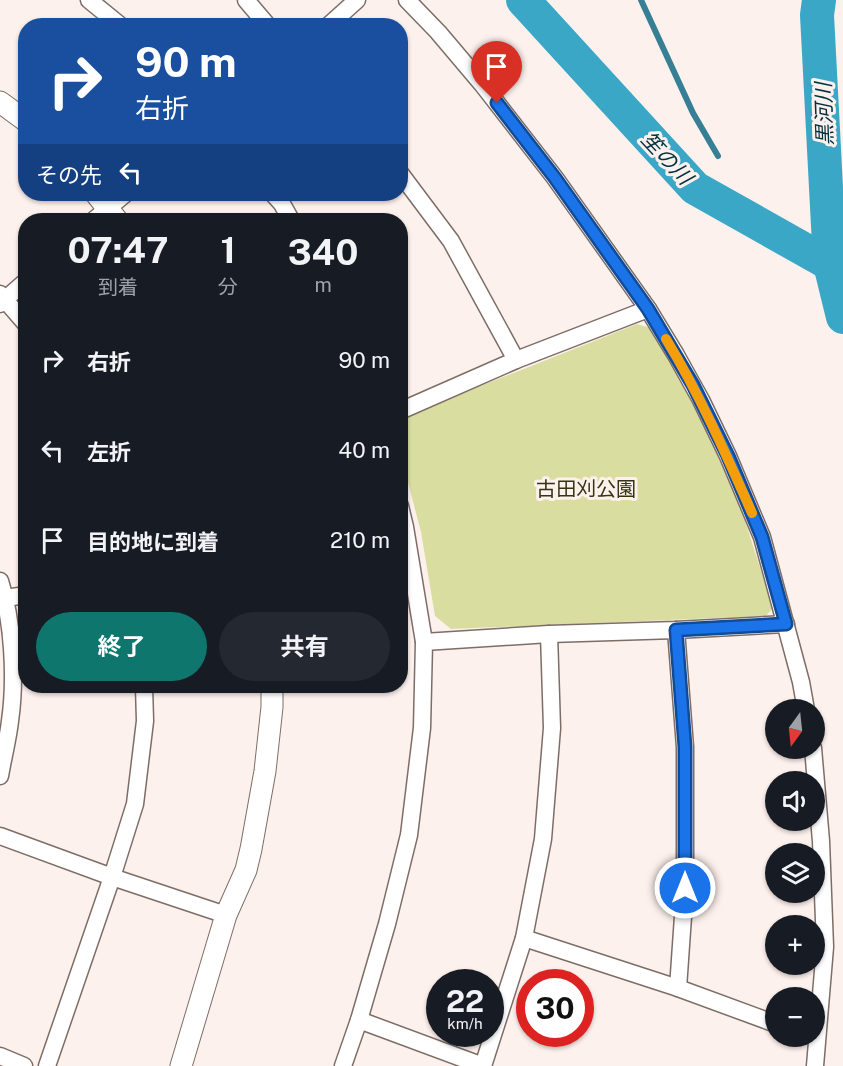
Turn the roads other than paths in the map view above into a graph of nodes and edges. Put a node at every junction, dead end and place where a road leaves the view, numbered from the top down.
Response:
1 (89, 0) edge
2 (246, 0) edge
3 (357, 0) edge
4 (407, 0) edge
5 (111, 18) edge
6 (261, 18) edge
7 (337, 18) edge
8 (0, 102) edge
9 (18, 115) edge
10 (408, 184) edge
11 (116, 201) edge
12 (104, 211) edge
13 (18, 287) edge
14 (2, 299) edge
15 (648, 309) junction
16 (18, 316) edge
17 (516, 360) junction
18 (408, 407) edge
19 (408, 554) edge
20 (0, 581) edge
21 (18, 596) edge
22 (5, 598) junction
23 (786, 624) junction
24 (676, 630) junction
25 (549, 634) junction
26 (424, 642) junction
27 (144, 693) edge
28 (272, 693) edge
29 (804, 699) edge
30 (814, 759) edge
31 (0, 776) edge
32 (0, 836) edge
33 (112, 877) junction
34 (226, 915) junction
35 (524, 938) junction
36 (820, 987) edge
37 (678, 988) junction
38 (765, 1019) edge
39 (359, 1020) junction
40 (814, 1047) edge
41 (0, 1056) edge
42 (24, 1066) edge
43 (47, 1066) edge
44 (181, 1066) edge
45 (343, 1066) edge
46 (483, 1066) edge
47 (815, 1066) edge

1 - 5 street
2 - 6 street
3 - 7 street
4 - 15 street
8 - 9 street
10 - 17 street
11 - 12 street
13 - 14 street
14 - 16 street
15 - 17 street
15 - 23 street
17 - 18 street
19 - 26 street
20 - 22 street
21 - 22 street
22 - 31 street
23 - 24 street
23 - 29 street
24 - 25 street
24 - 37 street
25 - 26 street
25 - 35 street
26 - 39 street
27 - 33 street
28 - 34 street
30 - 36 street
32 - 33 street
33 - 34 street
33 - 43 street
34 - 44 street
35 - 37 street
35 - 46 street
37 - 38 street
39 - 45 street
39 - 46 street
40 - 47 street
41 - 42 street

